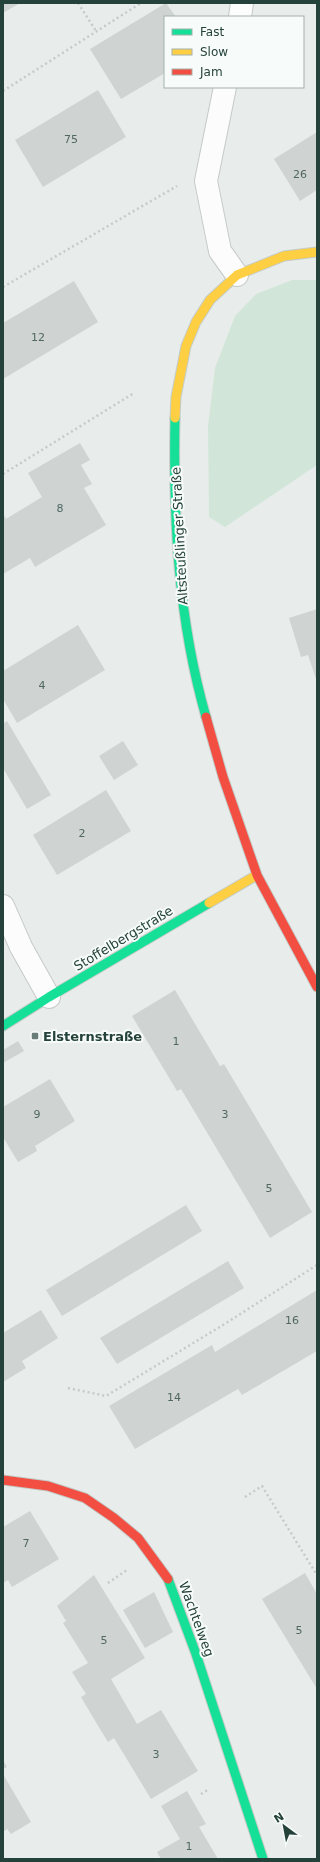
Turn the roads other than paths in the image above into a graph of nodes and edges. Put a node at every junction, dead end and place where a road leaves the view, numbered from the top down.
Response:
1 (242, 3) edge
2 (240, 16) edge
3 (225, 88) edge
4 (317, 252) edge
5 (237, 275) junction
6 (257, 875) junction
7 (3, 906) edge
8 (317, 987) edge
9 (49, 997) junction
10 (3, 1026) edge
11 (3, 1480) edge
12 (264, 1859) edge

1 - 2 street
3 - 5 street
4 - 5 street
5 - 6 street, Altsteußlinger Straße
6 - 8 street, Altsteußlinger Straße
6 - 9 street, Stoffelbergstraße
7 - 9 street
9 - 10 street, Stoffelbergstraße
11 - 12 street, Wachtelweg

